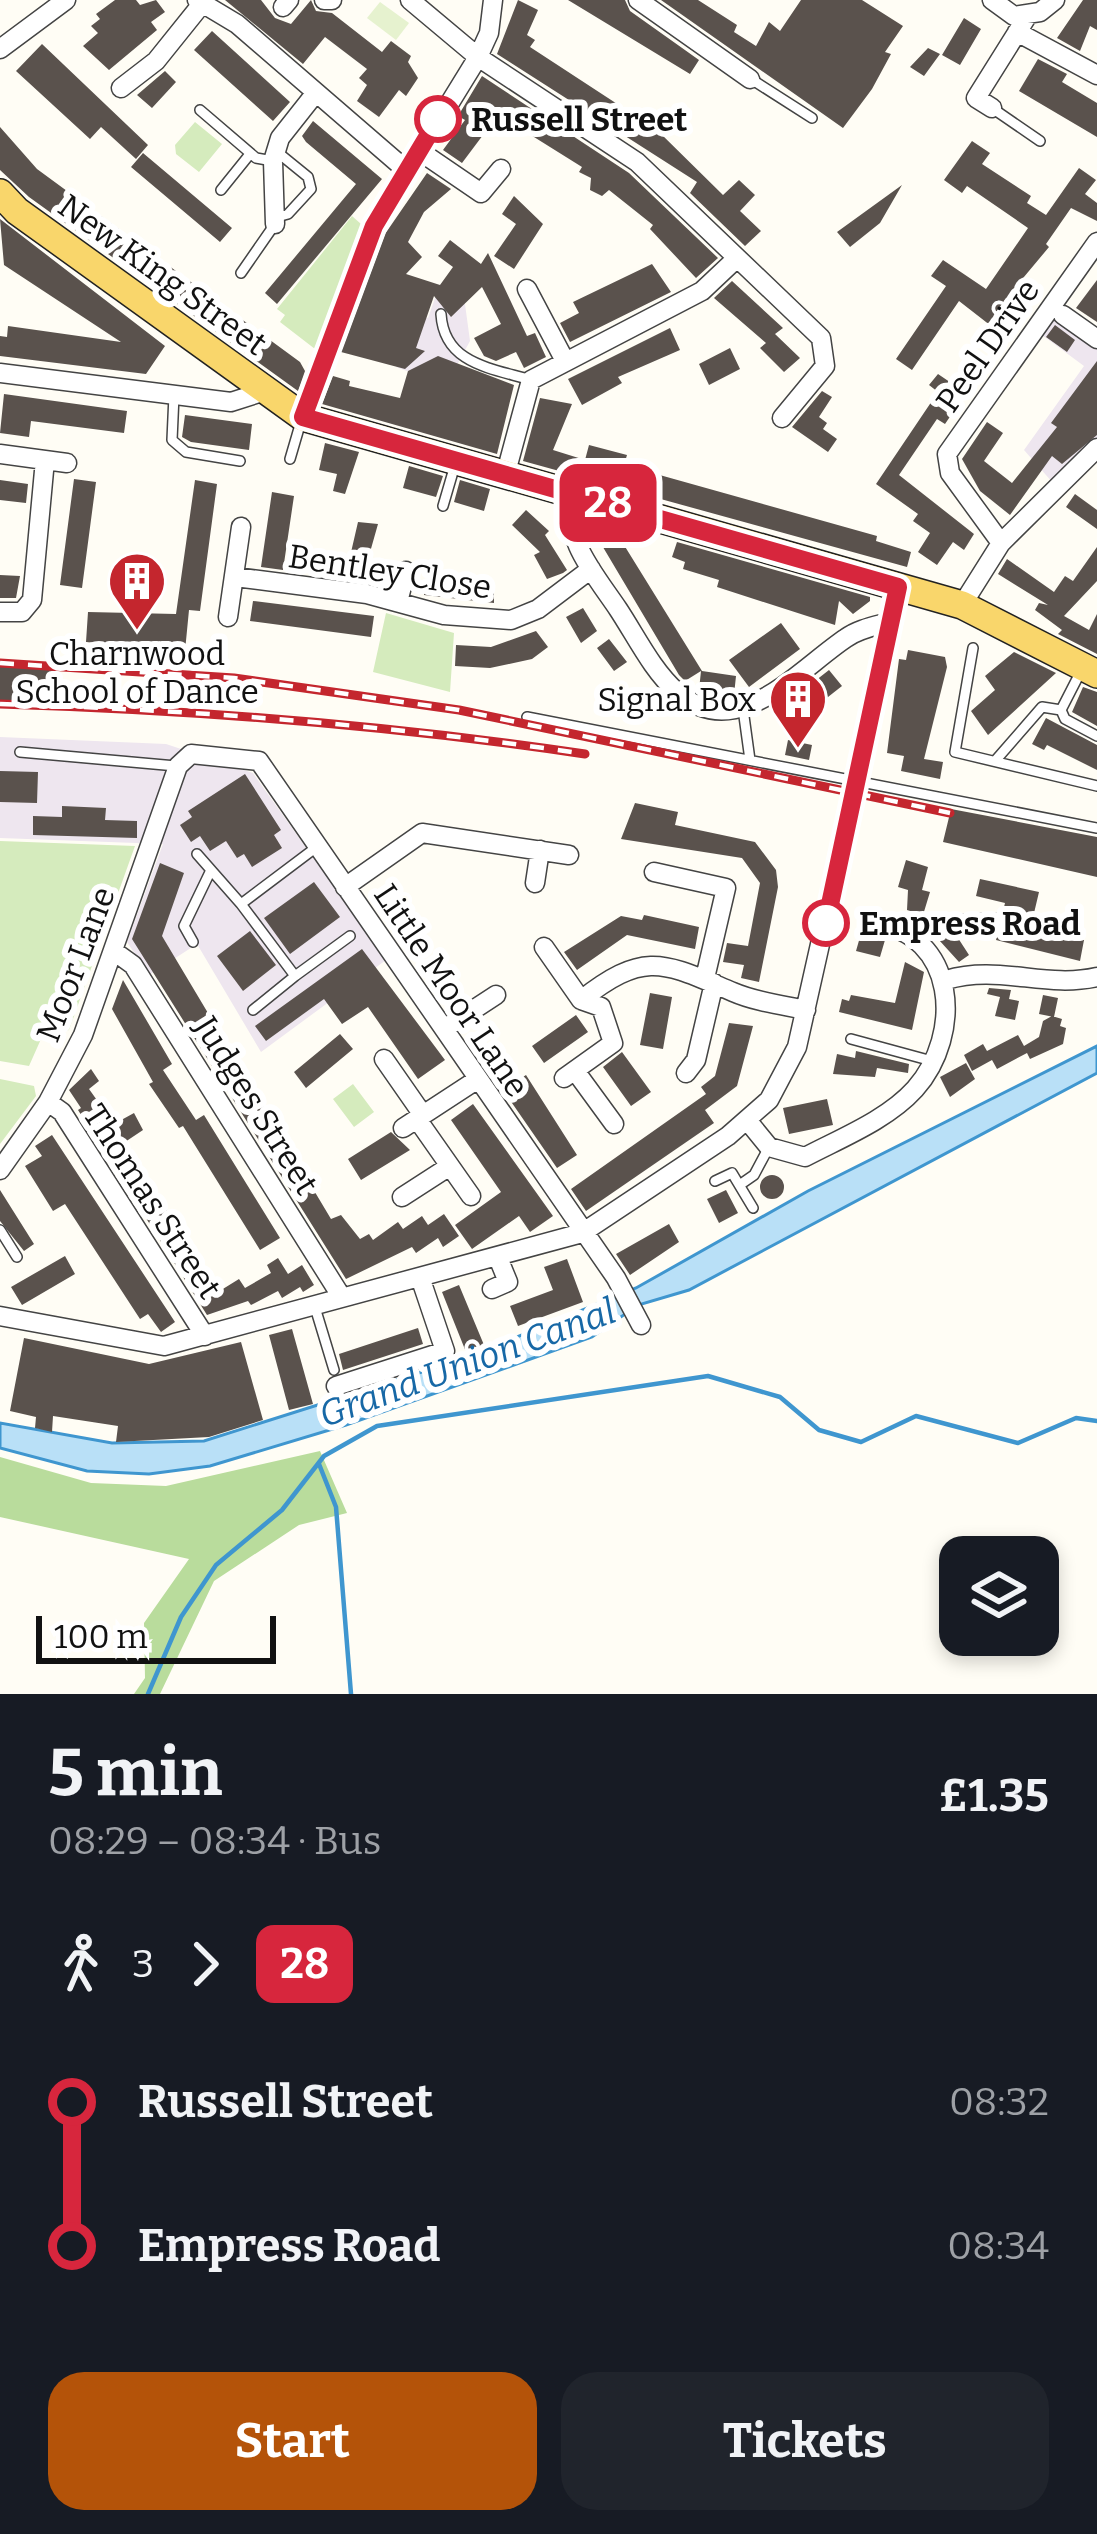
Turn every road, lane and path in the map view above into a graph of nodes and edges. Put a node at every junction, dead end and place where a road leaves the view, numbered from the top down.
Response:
1 (410, 0) edge
2 (493, 0) edge
3 (638, 0) edge
4 (992, 0) edge
5 (1055, 0) edge
6 (63, 1) edge
7 (202, 1) edge
8 (0, 23) edge
9 (1022, 24) junction
10 (7, 44) edge
11 (478, 57) junction
12 (1097, 75) edge
13 (750, 79) joint
14 (121, 88) dead end
15 (314, 94) junction
16 (992, 108) joint
17 (200, 110) dead end
18 (812, 118) dead end
19 (1040, 141) dead end
20 (418, 150) junction
21 (250, 154) junction
22 (274, 156) junction
23 (501, 169) dead end
24 (406, 170) junction
25 (221, 190) dead end
26 (0, 193) edge
27 (276, 221) junction
28 (1097, 242) edge
29 (737, 258) junction
30 (241, 273) dead end
31 (527, 289) dead end
32 (441, 314) dead end
33 (1063, 315) dead end
34 (1097, 339) edge
35 (564, 359) junction
36 (0, 374) edge
37 (531, 380) junction
38 (262, 392) junction
39 (174, 395) junction
40 (294, 413) junction
41 (782, 418) dead end
42 (0, 454) edge
43 (290, 458) dead end
44 (1093, 459) edge
45 (45, 460) junction
46 (240, 460) dead end
47 (456, 462) junction
48 (67, 464) dead end
49 (505, 476) junction
50 (572, 493) junction
51 (443, 506) dead end
52 (241, 526) dead end
53 (1001, 543) junction
54 (591, 569) junction
55 (406, 571) dead end
56 (235, 577) junction
57 (898, 587) junction
58 (398, 602) junction
59 (962, 605) junction
60 (6, 612) edge
61 (228, 616) dead end
62 (889, 622) junction
63 (973, 648) dead end
64 (1090, 670) edge
65 (743, 709) junction
66 (1060, 710) junction
67 (527, 717) dead end
68 (1097, 736) edge
69 (20, 752) dead end
70 (750, 760) junction
71 (995, 761) junction
72 (178, 766) junction
73 (1097, 786) edge
74 (1097, 828) edge
75 (318, 846) junction
76 (540, 850) junction
77 (196, 854) dead end
78 (569, 855) dead end
79 (211, 870) junction
80 (654, 872) dead end
81 (535, 883) dead end
82 (345, 887) junction
83 (894, 902) dead end
84 (242, 904) junction
85 (994, 918) dead end
86 (350, 936) dead end
87 (193, 941) dead end
88 (920, 942) junction
89 (544, 947) dead end
90 (116, 952) junction
91 (295, 976) junction
92 (1097, 977) edge
93 (709, 980) junction
94 (946, 980) junction
95 (496, 995) dead end
96 (581, 1000) junction
97 (253, 1010) dead end
98 (806, 1010) junction
99 (443, 1029) junction
100 (851, 1039) dead end
101 (384, 1059) dead end
102 (932, 1061) junction
103 (686, 1072) dead end
104 (478, 1079) junction
105 (48, 1102) junction
106 (414, 1120) junction
107 (747, 1120) junction
108 (614, 1124) dead end
109 (769, 1147) junction
110 (450, 1166) junction
111 (0, 1170) edge
112 (715, 1181) dead end
113 (741, 1184) junction
114 (471, 1196) dead end
115 (402, 1197) dead end
116 (753, 1208) dead end
117 (0, 1230) edge
118 (582, 1233) junction
119 (17, 1257) dead end
120 (499, 1260) junction
121 (421, 1280) junction
122 (492, 1288) dead end
123 (341, 1296) junction
124 (314, 1304) junction
125 (0, 1316) edge
126 (641, 1325) dead end
127 (205, 1336) junction
128 (335, 1378) joint

1 - 11 street
2 - 11 street
3 - 13 street
4 - 9 street
5 - 9 street
6 - 10 street
7 - 14 street
7 - 15 street
8 - 10 lane
9 - 12 street
9 - 16 street
11 - 20 street
11 - 29 street
13 - 18 lane
15 - 22 street
15 - 24 street
16 - 19 lane
17 - 21 lane
20 - 23 street
20 - 24 street
21 - 22 lane
21 - 25 lane
22 - 27 street
22 - 27 lane
24 - 40 street
26 - 38 main road, New King Street
27 - 30 lane
28 - 53 street, Peel Drive
29 - 35 street
29 - 41 street
31 - 35 street
32 - 37 lane
33 - 34 street
35 - 37 street
36 - 39 street
37 - 49 street
38 - 39 street
38 - 40 main road, New King Street
39 - 46 lane
40 - 43 lane
40 - 47 main road, New King Street
42 - 45 street
44 - 53 street
45 - 48 street
45 - 60 street
47 - 49 main road, New King Street
47 - 51 lane
49 - 50 main road, New King Street
50 - 54 street
50 - 57 main road, New King Street
52 - 56 street
53 - 59 street
54 - 58 street, Bentley Close
54 - 65 street
55 - 58 street
56 - 58 street, Bentley Close
56 - 61 street
57 - 59 main road, New King Street
57 - 62 street
59 - 64 main road, New King Street
62 - 65 street
62 - 98 street, bridge
63 - 71 lane
64 - 66 lane
65 - 70 lane
66 - 68 lane
66 - 71 lane
67 - 70 lane
69 - 72 lane
70 - 74 lane
71 - 73 lane
72 - 75 street, Little Moor Lane
72 - 90 street, Moor Lane
75 - 82 street, Little Moor Lane
75 - 84 lane
76 - 78 street
76 - 81 street
76 - 82 street
77 - 79 lane
79 - 84 lane
79 - 87 lane
80 - 93 street
82 - 99 street, Little Moor Lane
83 - 88 street
84 - 91 lane
85 - 88 lane
86 - 91 lane
88 - 94 street
89 - 96 street
90 - 105 street, Moor Lane
90 - 123 street, Judges Street
91 - 97 lane
92 - 94 street
93 - 96 street
93 - 98 street
93 - 103 street
94 - 102 street
95 - 99 street
96 - 108 street
98 - 107 street
99 - 104 street, Little Moor Lane
100 - 102 lane
101 - 106 street
102 - 109 street
104 - 106 street
104 - 118 street, Little Moor Lane
105 - 111 street, Moor Lane
105 - 127 street, Thomas Street
106 - 110 street
107 - 109 street
107 - 118 street
109 - 113 lane
110 - 114 street
110 - 115 street
112 - 113 lane
113 - 116 lane
117 - 119 lane
118 - 120 street
118 - 126 street, Little Moor Lane
120 - 121 street
120 - 122 street
121 - 123 street
121 - 128 street
123 - 124 street
124 - 127 street
124 - 128 lane
125 - 127 street

